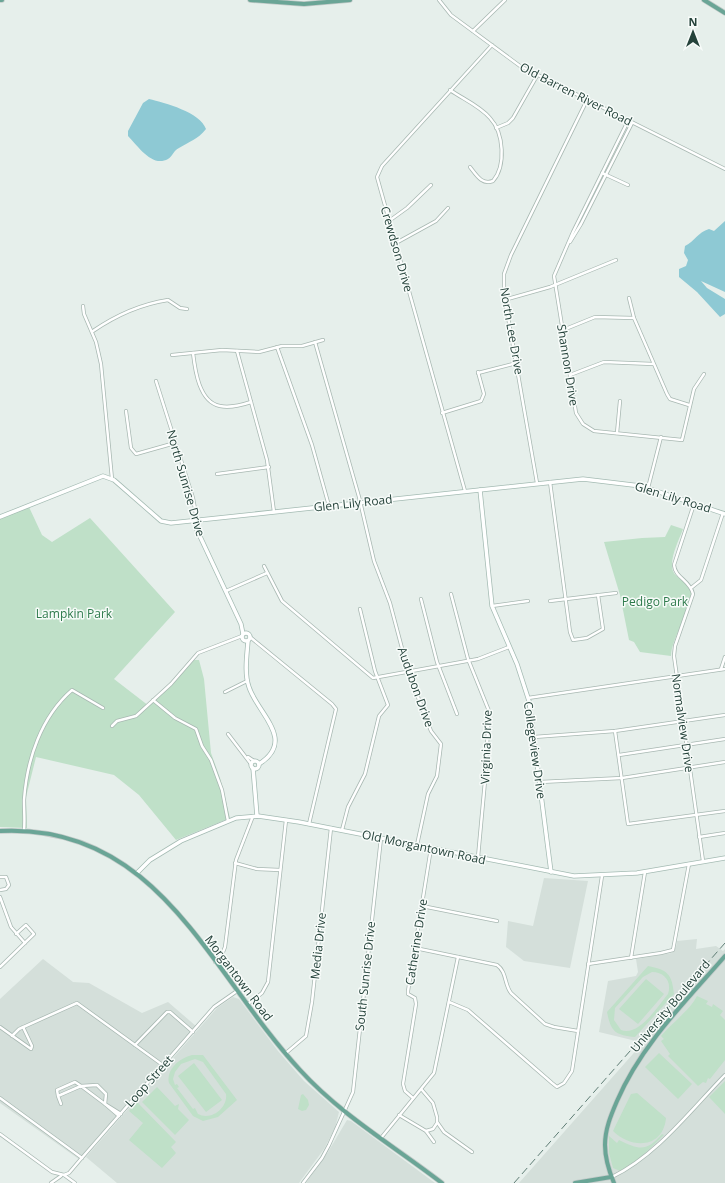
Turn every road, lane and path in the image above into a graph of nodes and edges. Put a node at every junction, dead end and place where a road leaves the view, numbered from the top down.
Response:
1 (250, 0) edge
2 (350, 0) edge
3 (439, 0) edge
4 (505, 0) edge
5 (704, 0) edge
6 (725, 13) edge
7 (473, 31) junction
8 (492, 45) junction
9 (538, 74) junction
10 (450, 90) junction
11 (587, 100) junction
12 (628, 121) junction
13 (632, 123) junction
14 (496, 128) junction
15 (615, 147) junction
16 (619, 148) junction
17 (470, 168) dead end
18 (725, 169) edge
19 (602, 172) junction
20 (606, 174) junction
21 (431, 185) dead end
22 (628, 185) dead end
23 (448, 208) dead end
24 (584, 208) junction
25 (588, 210) junction
26 (390, 221) junction
27 (396, 243) junction
28 (569, 243) junction
29 (616, 260) dead end
30 (554, 286) junction
31 (629, 298) dead end
32 (504, 300) junction
33 (84, 306) dead end
34 (187, 309) dead end
35 (634, 318) junction
36 (563, 330) junction
37 (93, 331) junction
38 (323, 340) dead end
39 (315, 342) junction
40 (277, 347) junction
41 (237, 351) junction
42 (193, 353) junction
43 (172, 355) dead end
44 (517, 363) junction
45 (653, 364) junction
46 (704, 374) dead end
47 (570, 375) junction
48 (156, 381) dead end
49 (620, 401) dead end
50 (251, 402) junction
51 (690, 405) junction
52 (126, 411) dead end
53 (442, 413) junction
54 (617, 433) junction
55 (661, 437) junction
56 (175, 443) junction
57 (269, 467) junction
58 (217, 474) dead end
59 (112, 479) junction
60 (550, 482) junction
61 (537, 483) junction
62 (648, 488) junction
63 (480, 490) junction
64 (465, 491) junction
65 (361, 502) junction
66 (694, 504) junction
67 (329, 506) junction
68 (274, 512) junction
69 (724, 513) edge
70 (0, 517) edge
71 (197, 521) junction
72 (264, 566) dead end
73 (268, 573) junction
74 (691, 588) junction
75 (225, 591) junction
76 (616, 593) dead end
77 (451, 594) dead end
78 (598, 595) junction
79 (421, 599) dead end
80 (566, 599) junction
81 (528, 601) dead end
82 (550, 601) dead end
83 (492, 606) junction
84 (360, 609) dead end
85 (245, 638) junction
86 (509, 647) junction
87 (725, 656) edge
88 (469, 661) junction
89 (439, 667) junction
90 (721, 669) junction
91 (725, 669) edge
92 (408, 672) junction
93 (676, 676) junction
94 (378, 678) junction
95 (247, 681) junction
96 (225, 692) dead end
97 (528, 698) junction
98 (153, 700) junction
99 (103, 708) dead end
100 (457, 714) dead end
101 (725, 715) edge
102 (683, 721) junction
103 (112, 726) dead end
104 (615, 731) junction
105 (228, 734) dead end
106 (534, 737) junction
107 (725, 739) edge
108 (686, 745) junction
109 (619, 755) junction
110 (255, 762) junction
111 (725, 762) edge
112 (254, 768) junction
113 (689, 768) junction
114 (622, 778) junction
115 (540, 782) junction
116 (725, 811) edge
117 (696, 815) junction
118 (255, 816) junction
119 (286, 820) junction
120 (228, 821) junction
121 (309, 824) junction
122 (331, 828) junction
123 (342, 830) junction
124 (0, 831) edge
125 (24, 831) junction
126 (725, 833) edge
127 (699, 837) junction
128 (381, 838) junction
129 (417, 846) junction
130 (431, 848) junction
131 (478, 858) junction
132 (725, 858) edge
133 (703, 862) junction
134 (235, 863) junction
135 (689, 864) junction
136 (280, 870) junction
137 (551, 872) junction
138 (645, 872) junction
139 (137, 873) junction
140 (602, 876) junction
141 (0, 877) edge
142 (0, 890) edge
143 (0, 897) edge
144 (422, 906) junction
145 (497, 921) dead end
146 (16, 934) junction
147 (25, 943) junction
148 (415, 948) junction
149 (725, 956) edge
150 (458, 957) junction
151 (631, 958) junction
152 (215, 962) junction
153 (588, 964) junction
154 (0, 968) edge
155 (237, 991) junction
156 (449, 1002) junction
157 (247, 1004) junction
158 (0, 1027) edge
159 (23, 1027) junction
160 (578, 1031) junction
161 (193, 1032) junction
162 (12, 1036) junction
163 (135, 1045) junction
164 (285, 1054) junction
165 (164, 1066) junction
166 (725, 1075) edge
167 (87, 1085) junction
168 (81, 1086) junction
169 (422, 1089) junction
170 (86, 1090) junction
171 (58, 1096) junction
172 (0, 1098) edge
173 (413, 1098) junction
174 (61, 1104) dead end
175 (105, 1104) junction
176 (345, 1112) junction
177 (120, 1115) junction
178 (400, 1115) junction
179 (437, 1122) junction
180 (426, 1131) junction
181 (0, 1134) edge
182 (381, 1138) junction
183 (434, 1142) dead end
184 (472, 1152) dead end
185 (82, 1158) junction
186 (63, 1175) junction
187 (611, 1177) junction
188 (51, 1183) edge
189 (75, 1183) edge
190 (303, 1183) edge
191 (442, 1183) edge
192 (575, 1183) edge
193 (614, 1183) edge

1 - 2 main road
3 - 7 street, Old Barren River Road
4 - 7 street
5 - 6 main road
7 - 8 street, Old Barren River Road
8 - 9 street, Old Barren River Road
8 - 10 street, Crewdson Drive
9 - 11 street, Old Barren River Road
9 - 14 street
10 - 14 street
10 - 26 street, Crewdson Drive
11 - 12 street, Old Barren River Road
11 - 32 street, North Lee Drive
12 - 13 street, Old Barren River Road
12 - 15 street, Shannon Drive
13 - 16 street, Shannon Drive
13 - 18 street, Old Barren River Road
14 - 17 street
15 - 16 street
15 - 19 street, Shannon Drive
16 - 20 street, Shannon Drive
19 - 20 street
19 - 24 street, Shannon Drive
20 - 22 street
20 - 25 street, Shannon Drive
21 - 26 street
23 - 27 street
24 - 25 street
24 - 28 street, Shannon Drive
25 - 28 street, Shannon Drive
26 - 27 street, Crewdson Drive
27 - 53 street, Crewdson Drive
28 - 30 street, Shannon Drive
29 - 30 street
30 - 32 street
30 - 36 street, Shannon Drive
31 - 35 street
32 - 44 street, North Lee Drive
33 - 37 street
34 - 37 street
35 - 36 street
35 - 45 street
36 - 47 street, Shannon Drive
37 - 59 street
38 - 39 street
39 - 40 street
39 - 65 street, Audubon Drive
40 - 41 street
40 - 67 street
41 - 42 street
41 - 50 street
42 - 43 street
42 - 50 street
44 - 53 street
44 - 61 street, North Lee Drive
45 - 47 street
45 - 51 street
46 - 51 street
47 - 54 street, Shannon Drive
48 - 56 street, North Sunrise Drive
49 - 54 street
50 - 57 street
51 - 55 street, Shannon Drive
52 - 56 street
53 - 64 street, Crewdson Drive
54 - 55 street, Shannon Drive
55 - 62 street
56 - 71 street, North Sunrise Drive
57 - 58 street
57 - 68 street
59 - 70 street
59 - 71 street, Glen Lily Road
60 - 61 street, Glen Lily Road
60 - 62 street, Glen Lily Road
60 - 80 street
61 - 63 street, Glen Lily Road
62 - 66 street, Glen Lily Road
63 - 64 street, Glen Lily Road
63 - 83 street, Collegeview Drive
64 - 65 street, Glen Lily Road
65 - 67 street, Glen Lily Road
65 - 92 street, Audubon Drive
66 - 69 street, Glen Lily Road
66 - 74 street
67 - 68 street, Glen Lily Road
68 - 71 street, Glen Lily Road
69 - 74 street
71 - 75 street, North Sunrise Drive
72 - 73 street
73 - 75 street
73 - 94 street
74 - 93 street, Normalview Drive
75 - 85 street, North Sunrise Drive
76 - 78 street
77 - 88 street, Virginia Drive
78 - 80 street
78 - 80 street
79 - 89 street
80 - 82 street
81 - 83 street
83 - 86 street, Collegeview Drive
84 - 94 street
85 - 95 street, North Sunrise Drive
85 - 98 street
85 - 121 street
86 - 88 street
86 - 97 street, Collegeview Drive
87 - 90 street
88 - 89 street
88 - 131 street, Virginia Drive
89 - 92 street
89 - 100 street
90 - 91 street
90 - 93 street
92 - 94 street
92 - 129 street, Audubon Drive
93 - 97 street
93 - 102 street, Normalview Drive
94 - 123 street
95 - 96 street
95 - 110 street
97 - 106 street, Collegeview Drive
98 - 103 street
98 - 120 street
99 - 125 street
101 - 102 street
102 - 104 street
102 - 108 street, Normalview Drive
104 - 106 street
104 - 109 street
105 - 110 street
106 - 115 street, Collegeview Drive
107 - 108 street
108 - 109 street
108 - 113 street, Normalview Drive
109 - 114 street
110 - 112 street
110 - 112 street
111 - 113 street
112 - 118 street
113 - 114 street
113 - 117 street, Normalview Drive
114 - 115 street
114 - 117 street
115 - 137 street, Collegeview Drive
116 - 117 street
117 - 127 street, Normalview Drive
118 - 119 street, Old Morgantown Road
118 - 120 street, Old Morgantown Road
118 - 134 street
119 - 121 street, Old Morgantown Road
119 - 136 street
120 - 139 street, Old Morgantown Road
121 - 122 street, Old Morgantown Road
122 - 123 street, Old Morgantown Road
122 - 164 street, Media Drive
123 - 128 street, Old Morgantown Road
124 - 125 main road, Morgantown Road
125 - 139 main road, Morgantown Road
126 - 127 street
127 - 133 street, Normalview Drive
128 - 129 street, Old Morgantown Road
128 - 176 street, South Sunrise Drive
129 - 130 street, Old Morgantown Road
130 - 131 street, Old Morgantown Road
130 - 144 street, Catherine Drive
131 - 137 street, Old Morgantown Road
132 - 133 street, Old Morgantown Road
133 - 135 street, Old Morgantown Road
134 - 136 street
134 - 152 street
135 - 138 street, Old Morgantown Road
135 - 151 street
136 - 157 street
137 - 140 street, Old Morgantown Road
138 - 140 street, Old Morgantown Road
138 - 151 street
139 - 152 main road, Morgantown Road
140 - 153 street
141 - 142 street
143 - 146 street
144 - 145 street
144 - 148 street, Catherine Drive
146 - 147 street
146 - 147 street
147 - 154 street
148 - 150 street
148 - 173 street, Catherine Drive
149 - 187 main road, University Boulevard
150 - 156 street
150 - 160 street
151 - 153 street
152 - 155 main road, Morgantown Road
153 - 160 street
155 - 157 main road, Morgantown Road
155 - 161 street, Loop Street
156 - 160 street
156 - 169 street
157 - 164 main road, Morgantown Road
158 - 162 street
159 - 162 street
159 - 162 street
159 - 163 street
161 - 163 street
161 - 165 street, Loop Street
163 - 165 street
164 - 176 main road, Morgantown Road
165 - 177 street, Loop Street
166 - 187 street
167 - 168 street
167 - 170 street
167 - 175 street
168 - 170 street
168 - 171 street
168 - 171 street
169 - 173 street
169 - 179 street
170 - 175 street
171 - 174 street
172 - 185 street
173 - 178 street
175 - 177 street
176 - 182 main road, Morgantown Road
176 - 190 street, South Sunrise Drive
177 - 185 street, Loop Street
178 - 180 street
178 - 182 street
179 - 180 street
179 - 184 street
180 - 183 street
181 - 186 street
182 - 191 main road, Morgantown Road
185 - 186 street, Loop Street
186 - 188 street, Loop Street
186 - 189 street
187 - 192 main road
187 - 193 main road, University Boulevard

